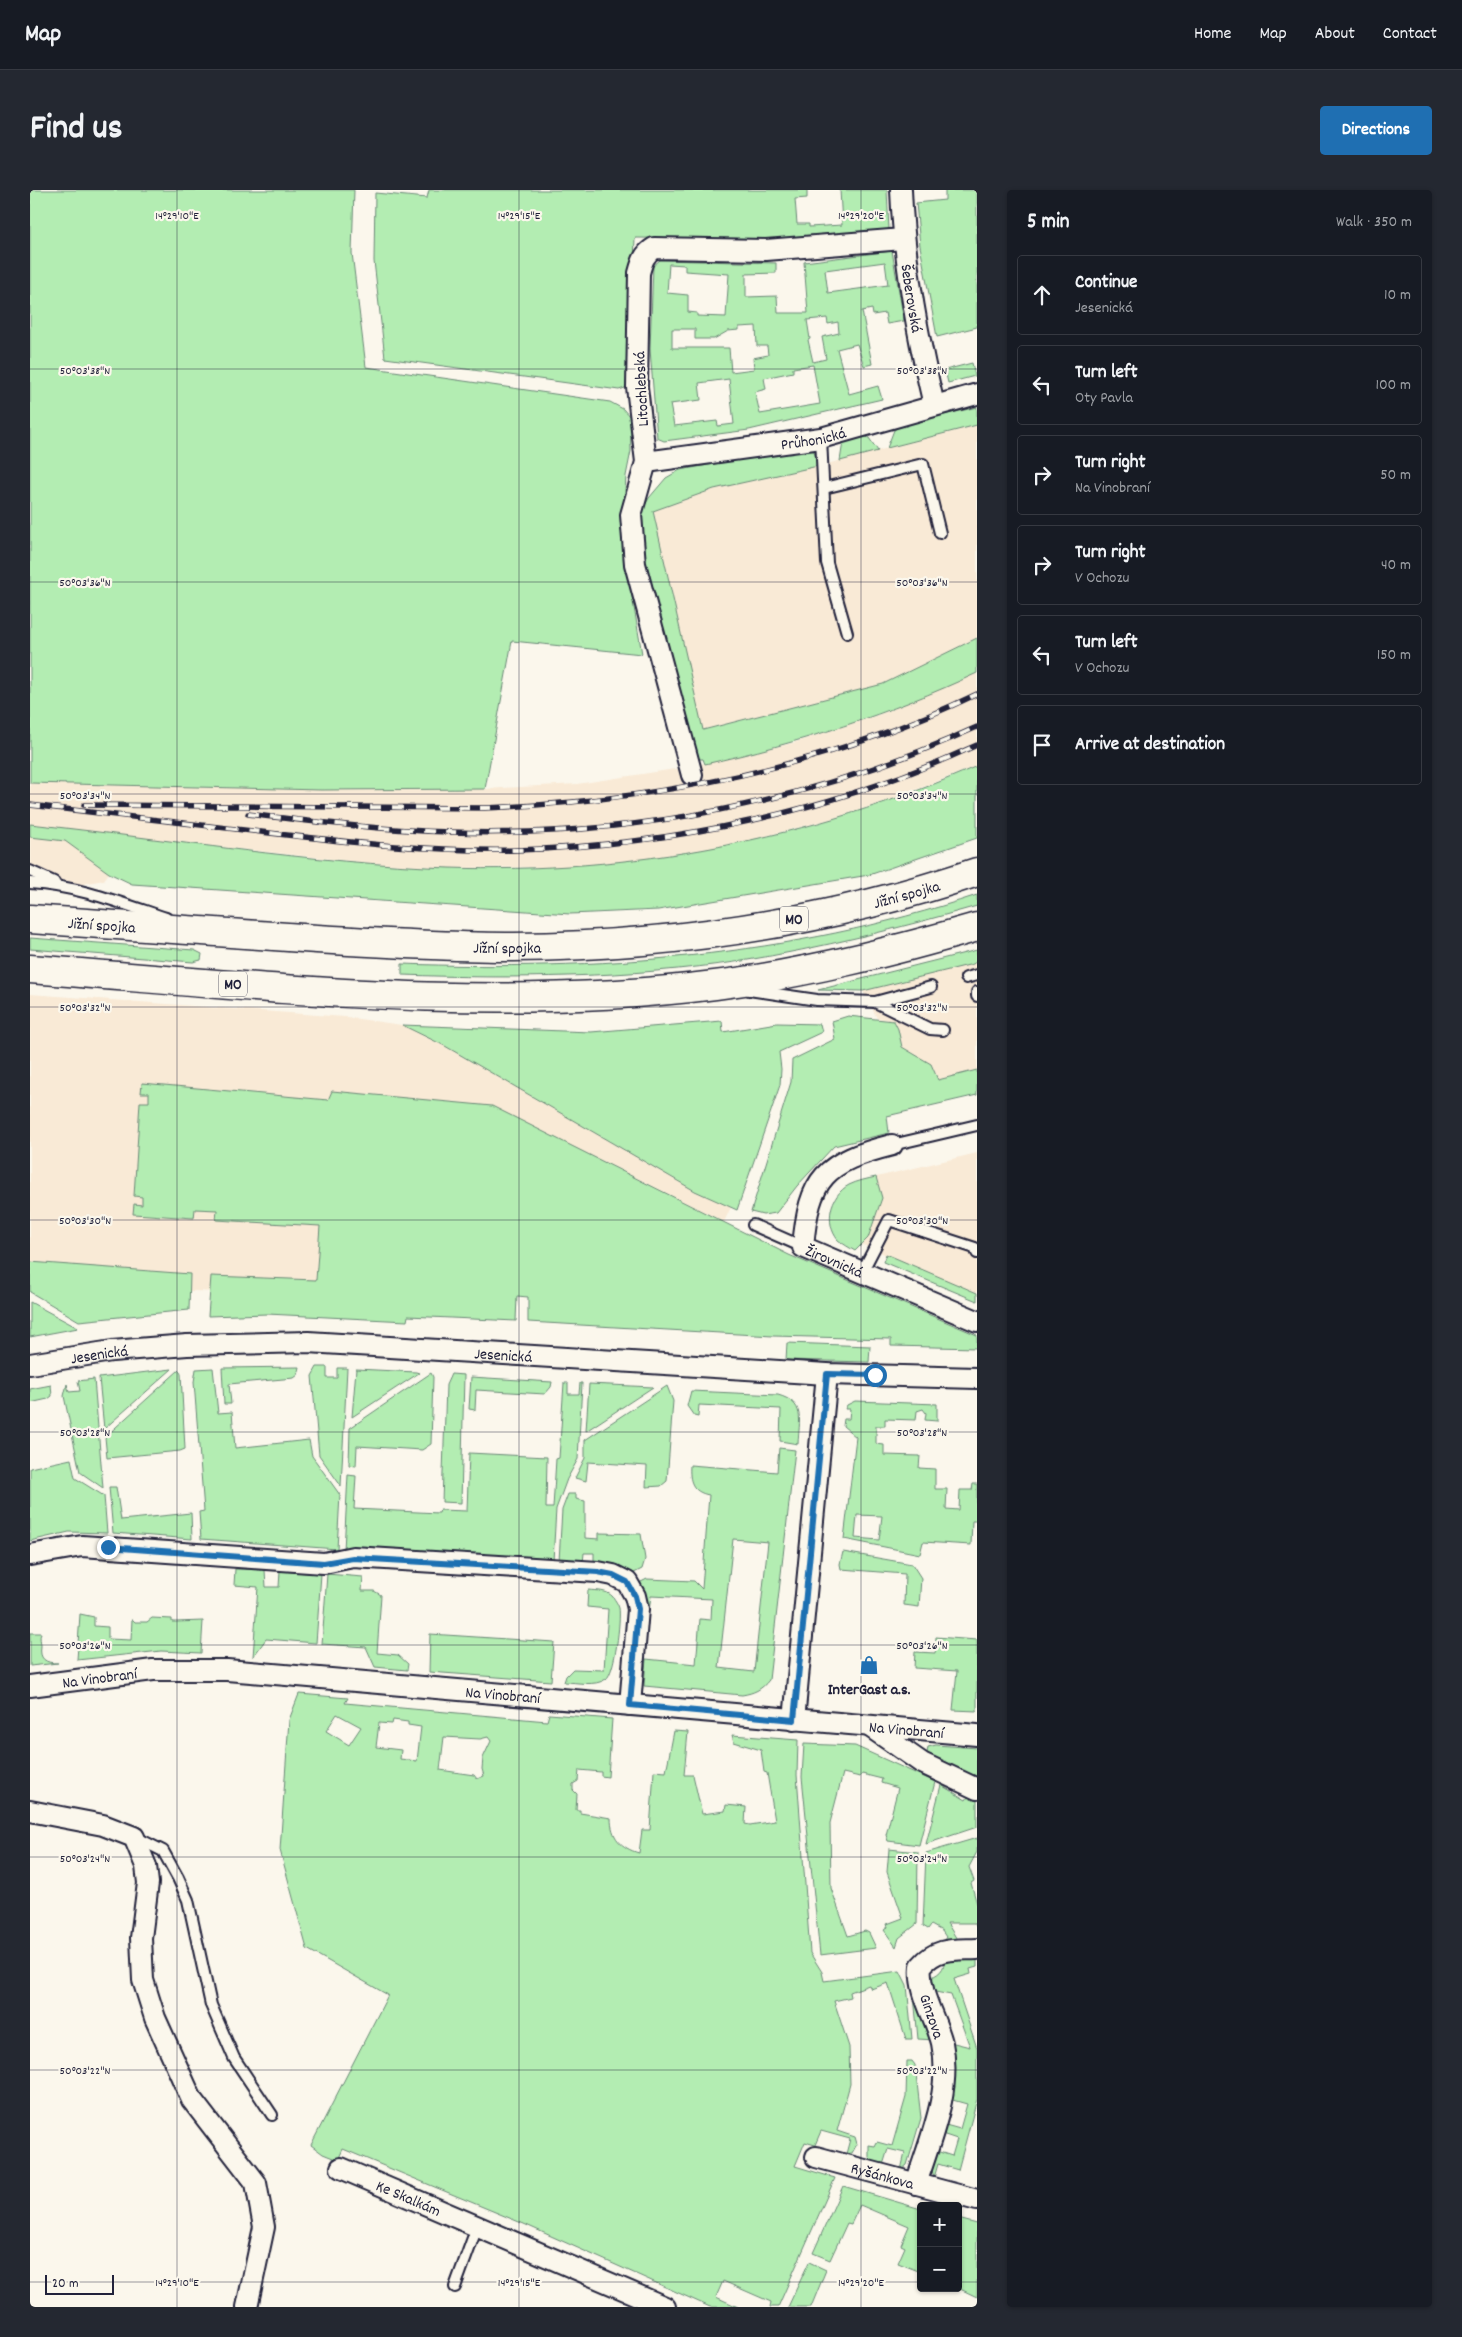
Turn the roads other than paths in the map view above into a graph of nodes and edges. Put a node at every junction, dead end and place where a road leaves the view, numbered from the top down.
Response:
1 (901, 190) edge
2 (903, 239) junction
3 (977, 394) edge
4 (934, 405) junction
5 (821, 438) junction
6 (646, 462) junction
7 (824, 488) junction
8 (940, 533) dead end
9 (847, 633) dead end
10 (692, 775) dead end
11 (30, 871) edge
12 (977, 872) edge
13 (30, 883) edge
14 (60, 885) junction
15 (30, 919) edge
16 (977, 926) edge
17 (207, 932) junction
18 (30, 969) edge
19 (977, 975) edge
20 (966, 978) dead end
21 (716, 985) junction
22 (932, 987) dead end
23 (977, 992) edge
24 (977, 996) edge
25 (875, 1002) junction
26 (943, 1030) dead end
27 (977, 1125) edge
28 (892, 1145) joint
29 (753, 1225) dead end
30 (803, 1247) junction
31 (977, 1253) edge
32 (862, 1272) junction
33 (977, 1321) edge
34 (30, 1364) edge
35 (827, 1374) junction
36 (977, 1378) edge
37 (30, 1555) edge
38 (30, 1686) edge
39 (630, 1705) junction
40 (794, 1720) junction
41 (868, 1725) junction
42 (977, 1735) edge
43 (977, 1790) edge
44 (30, 1811) edge
45 (134, 1837) junction
46 (977, 1949) edge
47 (272, 2114) dead end
48 (816, 2157) dead end
49 (341, 2168) dead end
50 (916, 2184) junction
51 (977, 2200) edge
52 (477, 2227) junction
53 (455, 2288) dead end
54 (247, 2307) edge
55 (665, 2307) edge

1 - 2 street, Šeberovská
2 - 4 street, Šeberovská
2 - 6 street, Litochlebská
3 - 4 street, Průhonická
4 - 5 street, Průhonická
5 - 6 street, Průhonická
5 - 7 lane
6 - 10 street, Litochlebská
7 - 8 lane
7 - 9 lane
11 - 14 lane
12 - 17 highway, Jižní spojka / MO
13 - 14 lane
14 - 17 lane
15 - 17 highway, Jižní spojka / MO
16 - 21 highway, MO
18 - 21 highway, MO
19 - 20 lane
21 - 25 lane
22 - 25 lane
23 - 24 lane
25 - 26 lane
27 - 28 lane, Žirovnická
28 - 30 street, Žirovnická
29 - 30 lane
30 - 32 street, Žirovnická
31 - 32 lane
32 - 33 street, Žirovnická
34 - 35 street, Jesenická
35 - 36 street, Jesenická
35 - 40 street
37 - 39 street
38 - 39 street, Na Vinobraní
39 - 40 street, Na Vinobraní
40 - 41 street, Na Vinobraní
41 - 42 street, Na Vinobraní
41 - 43 street
44 - 45 street
45 - 47 lane
45 - 54 street
46 - 50 street, Ginzova
48 - 50 street, Ryšánkova
49 - 52 street, Ke Skalkám
50 - 51 street, Ryšánkova
52 - 53 lane
52 - 55 street, Ke Skalkám

